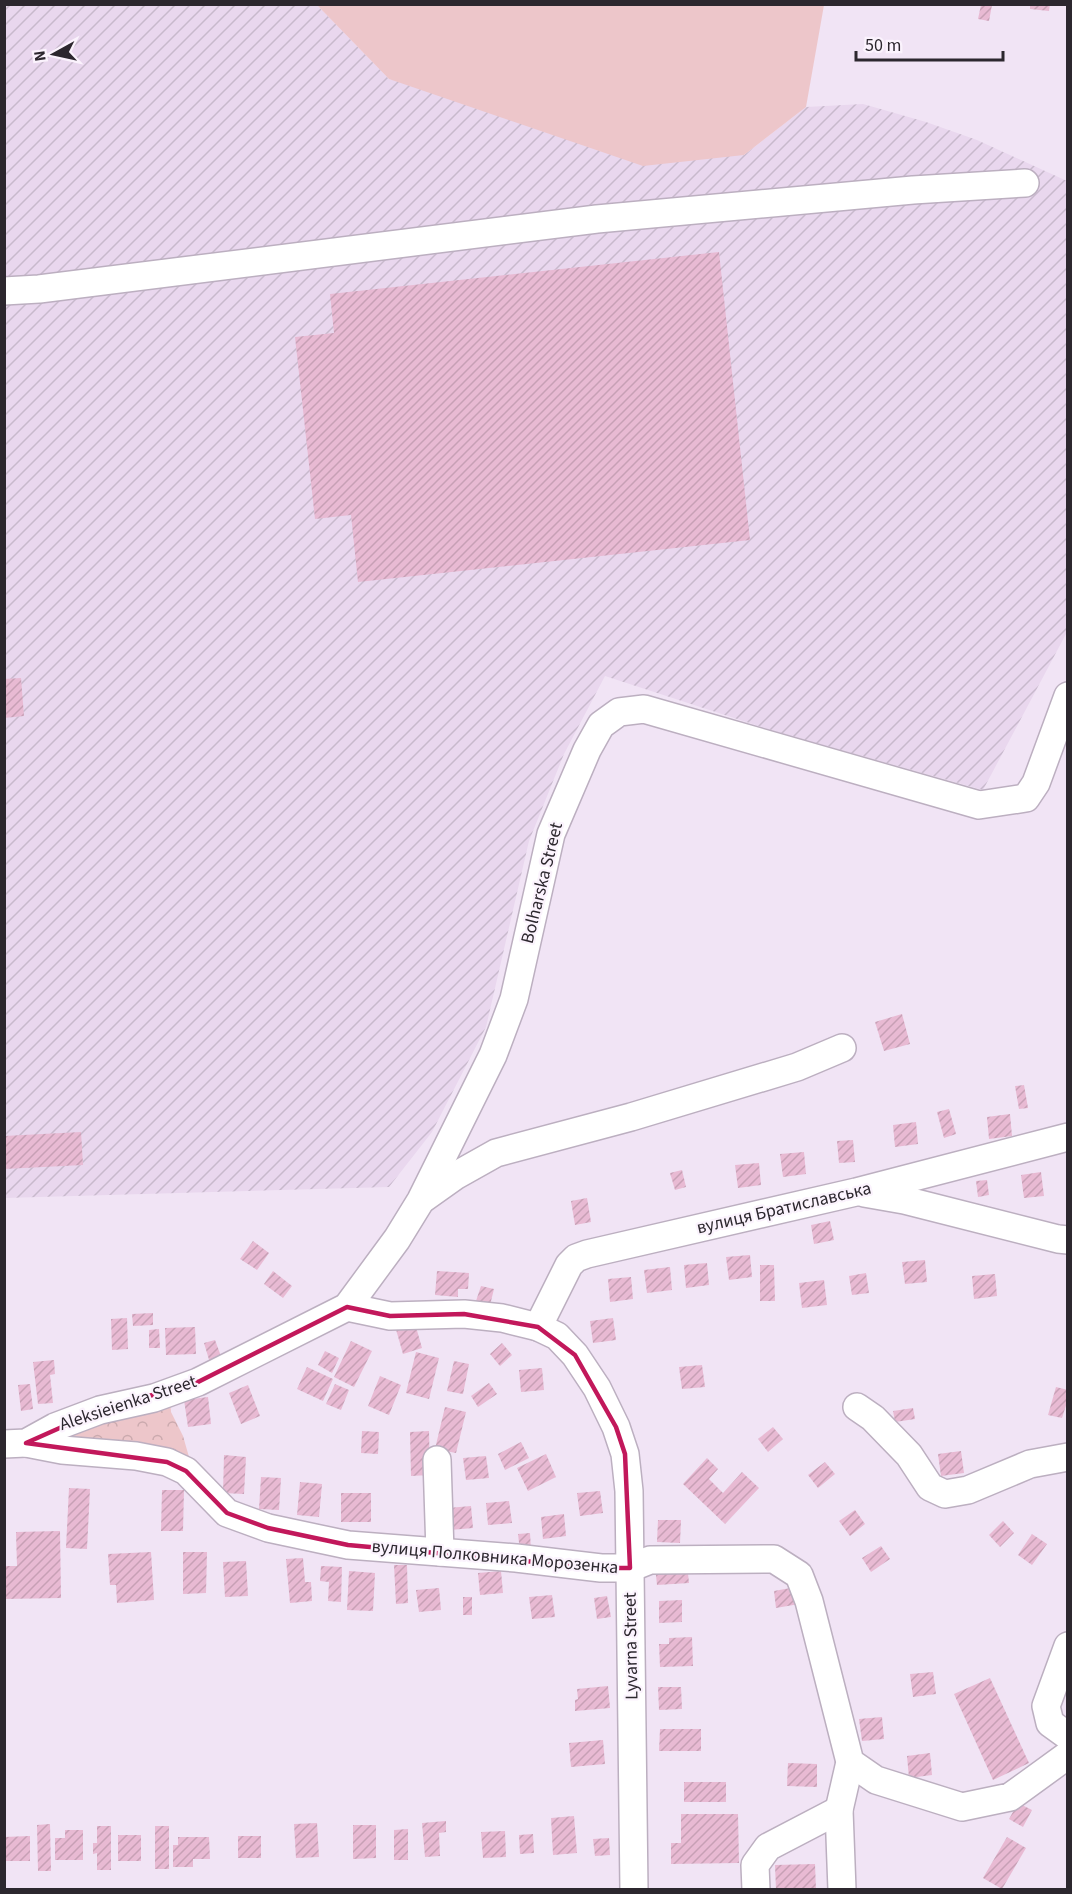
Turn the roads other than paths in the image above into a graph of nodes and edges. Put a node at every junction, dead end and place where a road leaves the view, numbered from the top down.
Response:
1 (1025, 183) dead end
2 (4, 291) edge
3 (1068, 696) edge
4 (842, 1048) dead end
5 (1068, 1137) edge
6 (856, 1192) junction
7 (421, 1200) junction
8 (1068, 1240) edge
9 (347, 1307) junction
10 (538, 1326) junction
11 (857, 1407) dead end
12 (15, 1444) edge
13 (1068, 1457) edge
14 (437, 1460) dead end
15 (440, 1552) junction
16 (630, 1568) junction
17 (1068, 1646) edge
18 (1068, 1736) edge
19 (1068, 1755) edge
20 (850, 1762) junction
21 (838, 1810) junction
22 (634, 1890) edge
23 (756, 1890) edge
24 (842, 1890) edge

1 - 2 street
3 - 7 street, Bolharska Street
4 - 7 street
5 - 6 street, вулиця Братиславська
6 - 8 street
6 - 10 street, вулиця Братиславська
7 - 9 street, Bolharska Street
9 - 10 street
9 - 12 street, Aleksieienka Street
10 - 16 street, Lyvarna Street
11 - 13 street
12 - 15 street, вулиця Полковника Морозенка
14 - 15 street
15 - 16 street, вулиця Полковника Морозенка
16 - 20 street, вулиця Полковника Морозенка
16 - 22 street, Lyvarna Street
17 - 18 street
19 - 20 street
20 - 21 street
21 - 23 street
21 - 24 street

